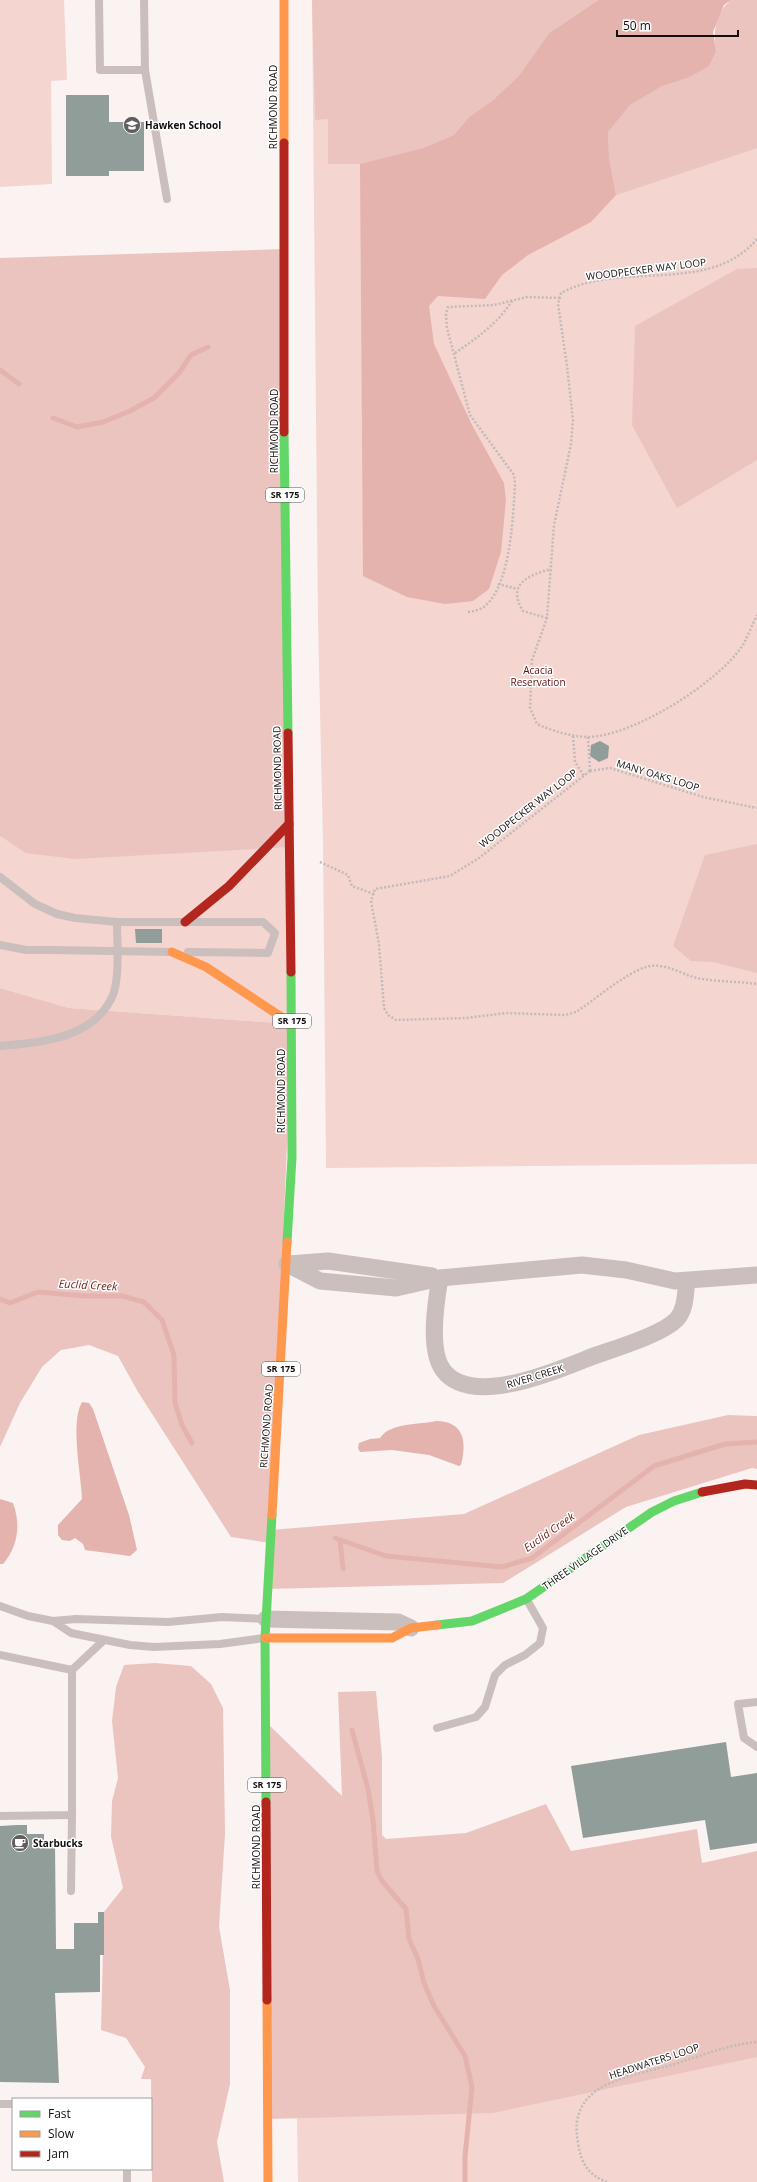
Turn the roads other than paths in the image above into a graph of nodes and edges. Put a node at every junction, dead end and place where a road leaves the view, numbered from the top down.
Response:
1 (99, 0) edge
2 (144, 0) edge
3 (284, 0) edge
4 (145, 70) junction
5 (167, 199) dead end
6 (290, 824) junction
7 (0, 877) edge
8 (118, 922) junction
9 (184, 922) junction
10 (0, 945) edge
11 (117, 951) junction
12 (172, 952) junction
13 (292, 1024) junction
14 (0, 1046) edge
15 (288, 1264) junction
16 (757, 1275) edge
17 (440, 1278) junction
18 (687, 1281) junction
19 (757, 1485) edge
20 (526, 1599) junction
21 (0, 1606) edge
22 (266, 1619) junction
23 (53, 1621) junction
24 (411, 1628) junction
25 (265, 1638) junction
26 (104, 1640) junction
27 (0, 1655) edge
28 (72, 1670) junction
29 (757, 1702) edge
30 (437, 1728) dead end
31 (757, 1747) edge
32 (72, 1815) junction
33 (0, 1816) edge
34 (71, 1891) dead end
35 (0, 2104) edge
36 (12, 2104) edge
37 (127, 2170) edge
38 (127, 2182) edge
39 (268, 2182) edge

1 - 4 lane
2 - 4 lane
3 - 6 main road, RICHMOND ROAD / SR 175
4 - 5 lane
6 - 9 main road
6 - 13 main road, RICHMOND ROAD / SR 175
7 - 8 lane
8 - 9 lane
8 - 11 lane
9 - 12 lane
10 - 11 lane
11 - 12 lane
11 - 14 lane
12 - 13 main road
13 - 15 main road, RICHMOND ROAD / SR 175
15 - 17 street
15 - 22 main road, RICHMOND ROAD / SR 175
16 - 18 street
17 - 18 street
17 - 18 street, RIVER CREEK
19 - 20 main road, THREE VILLAGE DRIVE
20 - 24 main road, THREE VILLAGE DRIVE
20 - 30 lane
21 - 23 lane
22 - 23 lane
22 - 24 street, THREE VILLAGE DRIVE
22 - 25 main road, RICHMOND ROAD / SR 175
23 - 26 lane
24 - 25 main road, THREE VILLAGE DRIVE
25 - 26 lane
25 - 39 main road, RICHMOND ROAD / SR 175
26 - 28 lane
27 - 28 lane
28 - 32 lane
29 - 31 lane
32 - 33 lane
32 - 34 lane
35 - 36 lane
37 - 38 lane

